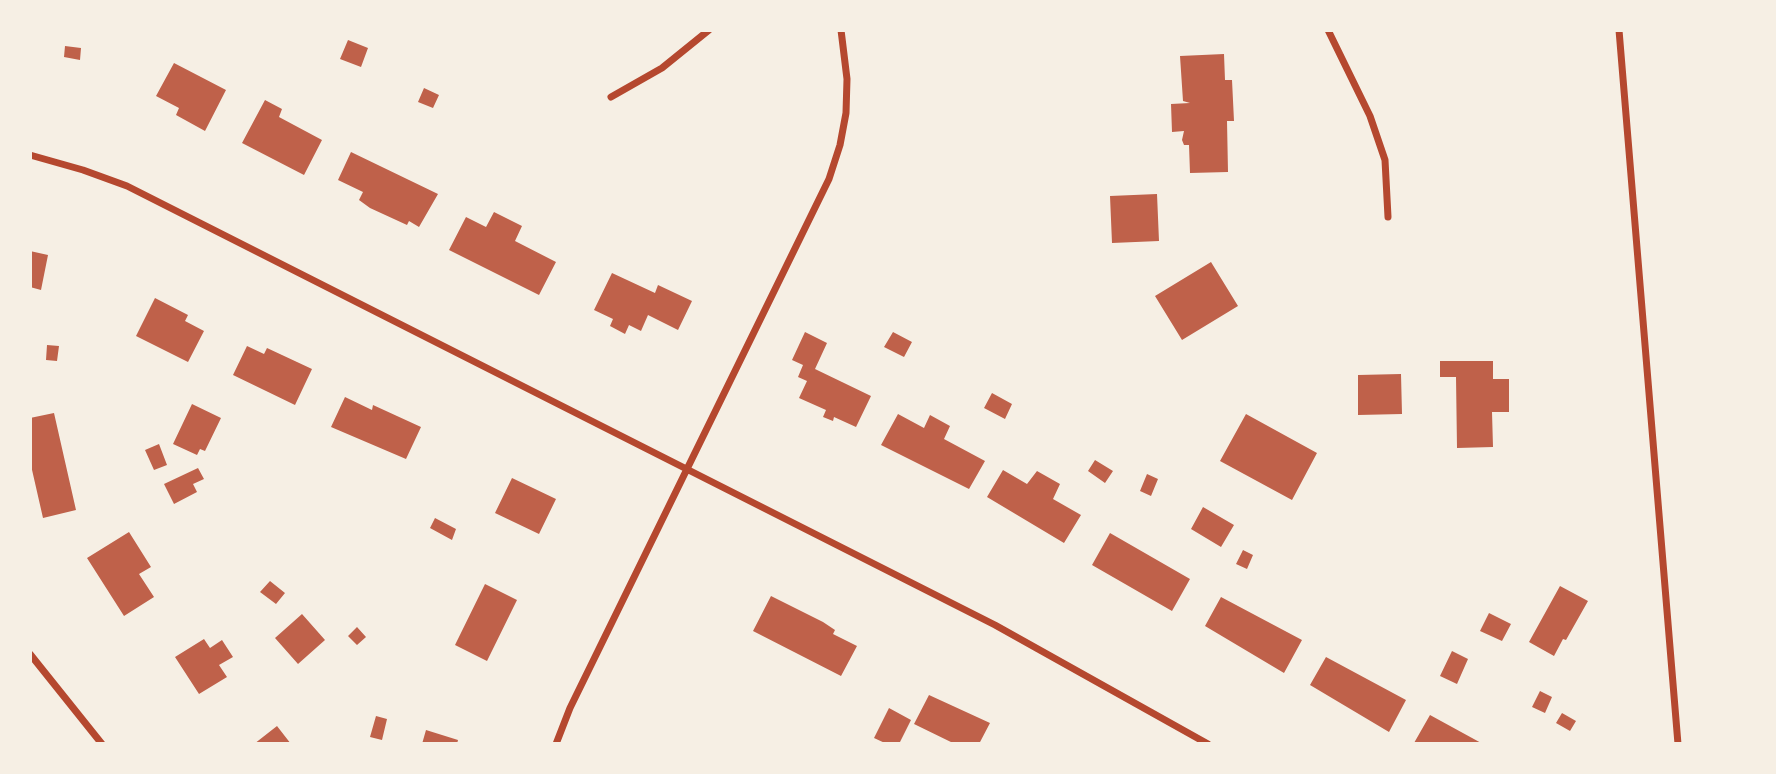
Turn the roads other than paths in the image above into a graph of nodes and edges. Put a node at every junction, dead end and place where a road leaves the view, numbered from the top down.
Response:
1 (709, 30) edge
2 (841, 30) edge
3 (1328, 30) edge
4 (1619, 30) edge
5 (611, 97) dead end
6 (30, 155) edge
7 (1388, 216) dead end
8 (688, 469) junction
9 (30, 654) edge
10 (102, 744) edge
11 (556, 744) edge
12 (1208, 744) edge
13 (1678, 744) edge

1 - 5 street
2 - 8 street
3 - 7 street
4 - 13 street
6 - 8 street
8 - 11 street
8 - 12 street
9 - 10 street

